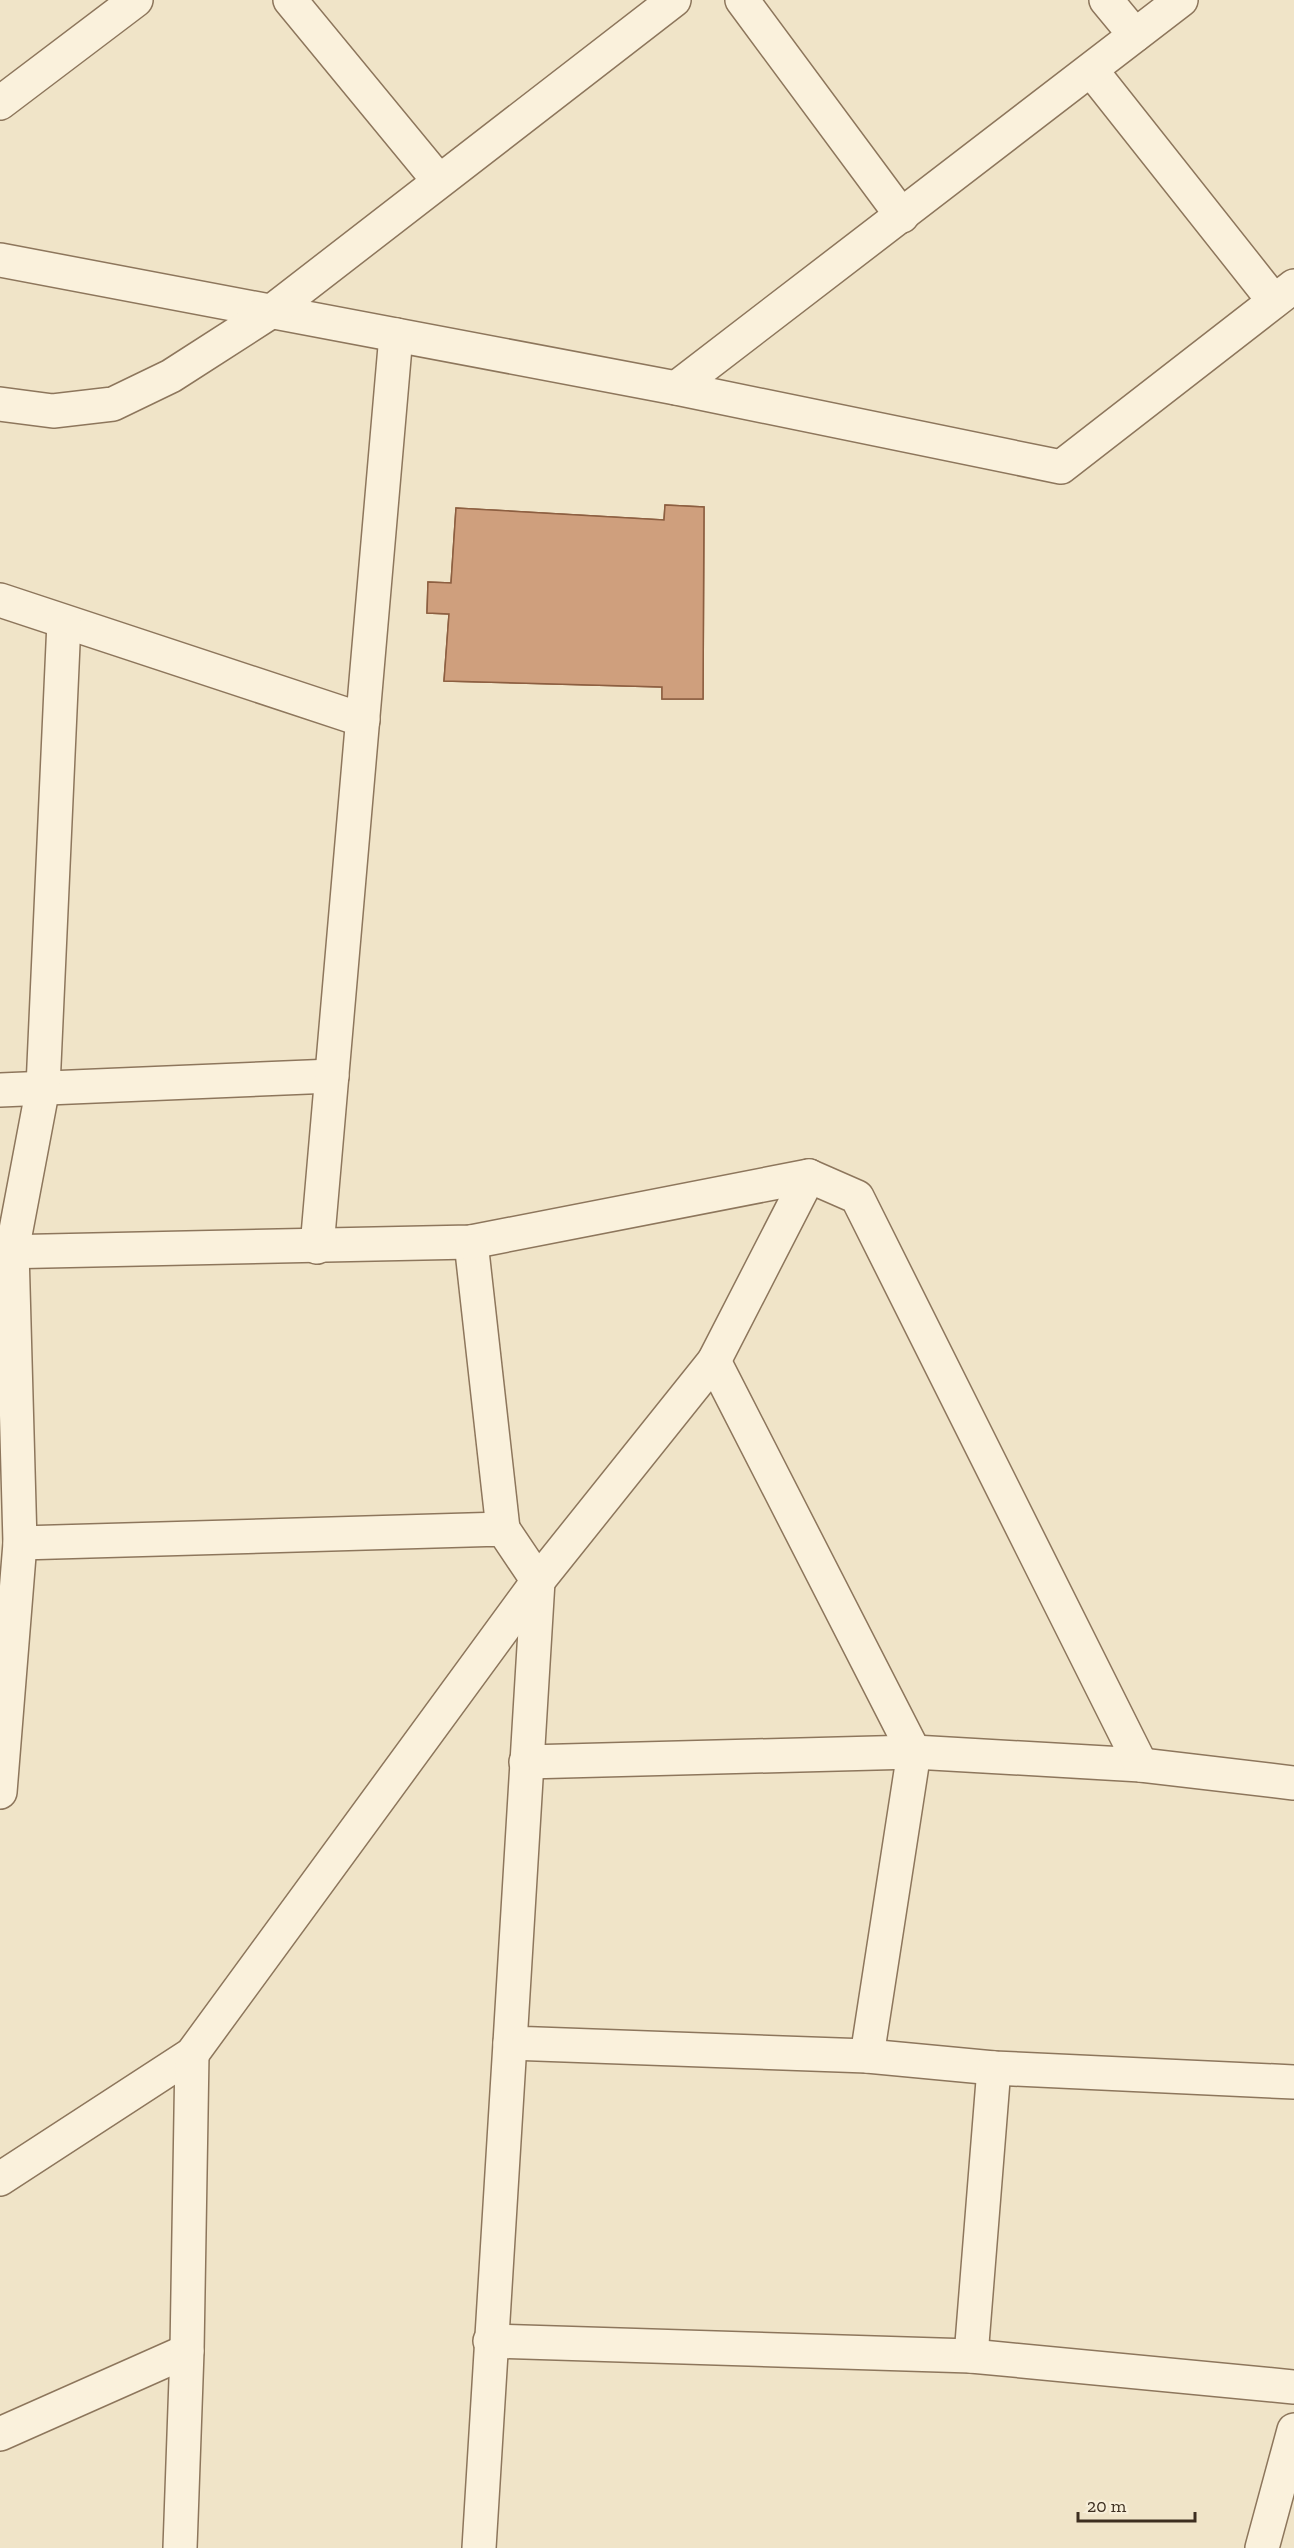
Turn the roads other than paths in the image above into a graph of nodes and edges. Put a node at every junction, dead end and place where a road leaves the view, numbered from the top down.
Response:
1 (136, 0) edge
2 (290, 0) edge
3 (674, 0) edge
4 (742, 0) edge
5 (1106, 0) edge
6 (1181, 0) edge
7 (1135, 36) junction
8 (1090, 70) junction
9 (0, 103) edge
10 (440, 181) junction
11 (902, 216) junction
12 (0, 260) edge
13 (1284, 294) edge
14 (272, 310) junction
15 (396, 334) junction
16 (676, 388) junction
17 (0, 404) edge
18 (0, 600) edge
19 (64, 622) junction
20 (363, 720) junction
21 (332, 1076) junction
22 (43, 1087) junction
23 (0, 1089) edge
24 (808, 1176) junction
25 (471, 1242) junction
26 (317, 1247) junction
27 (6, 1251) edge
28 (714, 1361) junction
29 (503, 1528) junction
30 (20, 1543) junction
31 (538, 1581) junction
32 (914, 1752) junction
33 (526, 1762) junction
34 (1141, 1765) junction
35 (1294, 1783) edge
36 (0, 1792) edge
37 (510, 2043) junction
38 (192, 2055) junction
39 (867, 2056) junction
40 (994, 2068) junction
41 (1294, 2082) edge
42 (0, 2179) edge
43 (490, 2341) junction
44 (187, 2351) junction
45 (971, 2356) junction
46 (1294, 2387) edge
47 (1294, 2430) edge
48 (0, 2434) edge
49 (180, 2548) edge
50 (479, 2548) edge
51 (1262, 2548) edge

1 - 9 street
2 - 10 street
3 - 10 street
4 - 11 street
5 - 7 street
6 - 7 street
7 - 8 street
8 - 11 street
8 - 13 street
10 - 14 street
11 - 16 street
12 - 14 street
13 - 16 street
14 - 15 street
14 - 17 street
15 - 16 street
15 - 20 street
18 - 19 street
19 - 20 street
19 - 22 street
20 - 21 street
21 - 22 street
21 - 26 street
22 - 23 street
22 - 27 street
24 - 25 street
24 - 28 street
24 - 34 street
25 - 26 street
25 - 29 street
26 - 27 street
27 - 30 street
28 - 31 street
28 - 32 street
29 - 30 street
29 - 31 street
30 - 36 street
31 - 33 street
31 - 38 street
32 - 33 street
32 - 34 street
32 - 39 street
33 - 37 street
34 - 35 street
37 - 39 street
37 - 43 street
38 - 42 street
38 - 44 street
39 - 40 street
40 - 41 street
40 - 45 street
43 - 45 street
43 - 50 street
44 - 48 street
44 - 49 street
45 - 46 street
47 - 51 street

